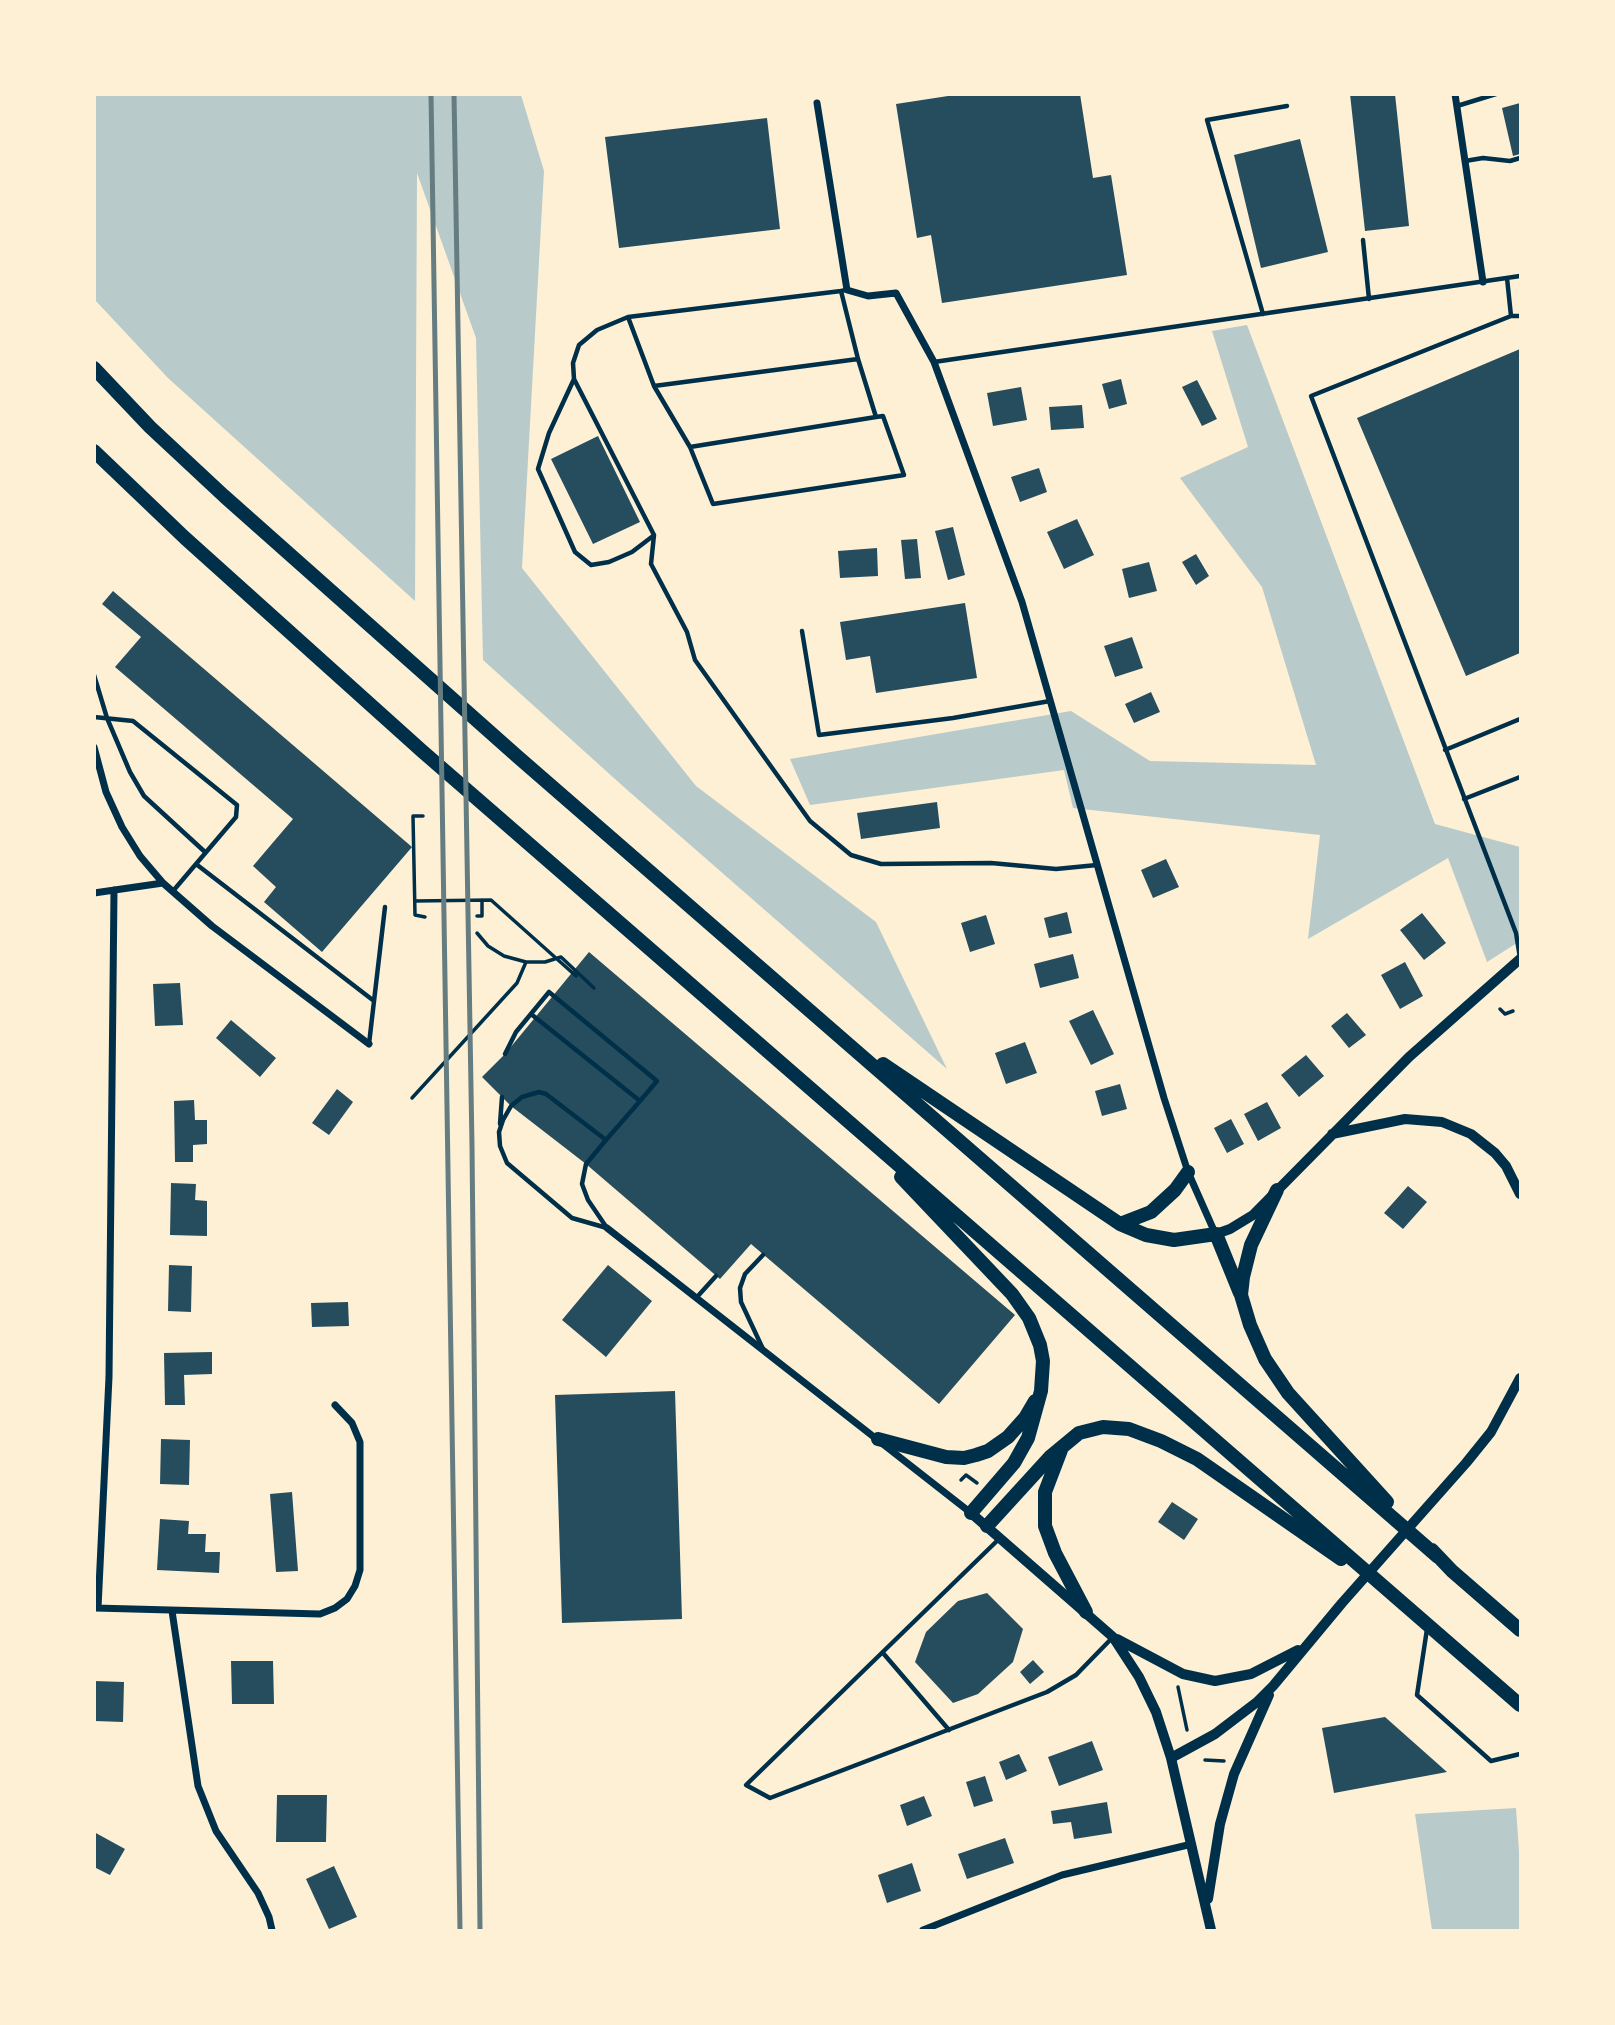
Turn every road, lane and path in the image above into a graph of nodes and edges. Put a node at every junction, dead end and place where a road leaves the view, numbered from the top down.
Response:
1 (1455, 94) edge
2 (1496, 94) edge
3 (817, 103) dead end
4 (1287, 106) dead end
5 (1457, 106) junction
6 (1521, 158) edge
7 (1465, 161) junction
8 (1363, 240) dead end
9 (1521, 276) edge
10 (1507, 278) junction
11 (1482, 282) junction
12 (844, 290) junction
13 (1369, 299) junction
14 (1263, 314) junction
15 (1511, 316) junction
16 (1521, 316) edge
17 (628, 317) junction
18 (859, 359) junction
19 (934, 362) junction
20 (94, 368) edge
21 (574, 379) junction
22 (654, 386) junction
23 (876, 417) junction
24 (690, 447) junction
25 (94, 451) edge
26 (654, 536) junction
27 (802, 631) dead end
28 (94, 675) edge
29 (1051, 700) junction
30 (94, 716) edge
31 (107, 718) junction
32 (1521, 719) edge
33 (94, 747) edge
34 (1445, 750) junction
35 (1521, 777) edge
36 (1464, 799) junction
37 (423, 816) dead end
38 (205, 852) junction
39 (196, 864) junction
40 (1097, 865) junction
41 (163, 883) junction
42 (114, 890) junction
43 (173, 891) junction
44 (94, 893) edge
45 (482, 900) junction
46 (415, 901) junction
47 (385, 907) dead end
48 (479, 916) dead end
49 (425, 917) dead end
50 (477, 933) dead end
51 (1521, 960) edge
52 (526, 962) junction
53 (576, 976) dead end
54 (594, 988) dead end
55 (374, 1001) junction
56 (1500, 1009) dead end
57 (1513, 1011) dead end
58 (531, 1014) junction
59 (821, 1021) junction
60 (369, 1044) joint
61 (505, 1054) dead end
62 (502, 1097) dead end
63 (412, 1098) dead end
64 (640, 1101) junction
65 (842, 1115) junction
66 (499, 1132) junction
67 (1332, 1134) junction
68 (606, 1140) junction
69 (1188, 1172) junction
70 (1277, 1190) junction
71 (1521, 1194) edge
72 (1120, 1224) junction
73 (607, 1228) junction
74 (1216, 1234) junction
75 (763, 1255) dead end
76 (716, 1276) dead end
77 (1241, 1295) junction
78 (696, 1297) junction
79 (763, 1350) junction
80 (1521, 1378) edge
81 (1041, 1391) junction
82 (335, 1405) dead end
83 (878, 1438) junction
84 (1063, 1445) junction
85 (961, 1480) dead end
86 (978, 1485) dead end
87 (971, 1513) junction
88 (987, 1526) junction
89 (1000, 1537) junction
90 (1438, 1557) junction
91 (1400, 1600) junction
92 (96, 1608) edge
93 (172, 1611) junction
94 (1086, 1612) junction
95 (1428, 1624) junction
96 (1521, 1630) edge
97 (1113, 1637) junction
98 (1306, 1645) junction
99 (883, 1653) junction
100 (1177, 1685) dead end
101 (1273, 1686) junction
102 (1521, 1705) edge
103 (949, 1730) junction
104 (1187, 1730) dead end
105 (1521, 1754) edge
106 (1171, 1758) junction
107 (1205, 1760) dead end
108 (1227, 1761) dead end
109 (1192, 1844) junction
110 (1207, 1908) junction
111 (272, 1930) edge
112 (923, 1930) edge
113 (1211, 1930) edge

1 - 5 street
2 - 5 lane
3 - 12 street
4 - 14 lane
5 - 7 street
6 - 7 lane
7 - 11 street
8 - 13 lane
9 - 10 lane
10 - 11 lane
10 - 15 lane
11 - 13 lane
12 - 17 lane
12 - 18 lane
12 - 19 street
13 - 14 lane
14 - 19 lane
15 - 16 lane
15 - 34 lane
17 - 21 lane
17 - 22 lane
18 - 22 lane
18 - 23 lane
19 - 29 street
20 - 59 highway
21 - 26 lane
21 - 26 lane
22 - 24 lane
23 - 24 lane
23 - 24 lane
25 - 65 highway
26 - 40 lane
27 - 29 lane
28 - 31 lane
29 - 40 street
30 - 31 lane
31 - 38 lane
31 - 38 lane
32 - 34 lane
33 - 41 street
34 - 36 lane
35 - 36 lane
36 - 51 lane
37 - 46 path
38 - 39 lane
39 - 43 lane
39 - 55 lane
40 - 69 street
41 - 42 street
41 - 43 street
42 - 44 street
42 - 92 street
43 - 60 street
45 - 46 path
45 - 48 path
45 - 53 path
46 - 49 path
47 - 55 lane
50 - 52 path
51 - 67 street
52 - 54 path
52 - 63 path
55 - 60 lane
56 - 57 path
58 - 61 lane
58 - 64 lane
58 - 64 lane
59 - 72 highway
59 - 90 highway
62 - 66 lane
64 - 68 lane
65 - 81 highway
65 - 91 highway
66 - 68 lane
66 - 73 lane
67 - 70 street
67 - 71 street
68 - 73 lane
69 - 72 highway
69 - 74 street
70 - 74 street
70 - 77 highway
72 - 74 highway
73 - 78 street
74 - 77 highway
75 - 79 lane
76 - 78 lane
77 - 90 highway
78 - 79 street
79 - 83 street
80 - 98 street
81 - 83 highway
81 - 87 highway
82 - 93 street
83 - 87 street
84 - 88 highway
84 - 91 highway
84 - 94 highway
85 - 86 path
87 - 88 street
88 - 89 street
89 - 94 street
89 - 99 lane
90 - 96 highway
91 - 95 highway
92 - 93 street
93 - 111 street
94 - 97 street
95 - 102 highway
95 - 105 lane
97 - 98 street
97 - 103 lane
97 - 106 street
98 - 101 street
99 - 103 lane
99 - 103 lane
100 - 104 path
101 - 106 street
101 - 110 street
106 - 109 street
107 - 108 path
109 - 110 street
109 - 112 street
110 - 113 street

